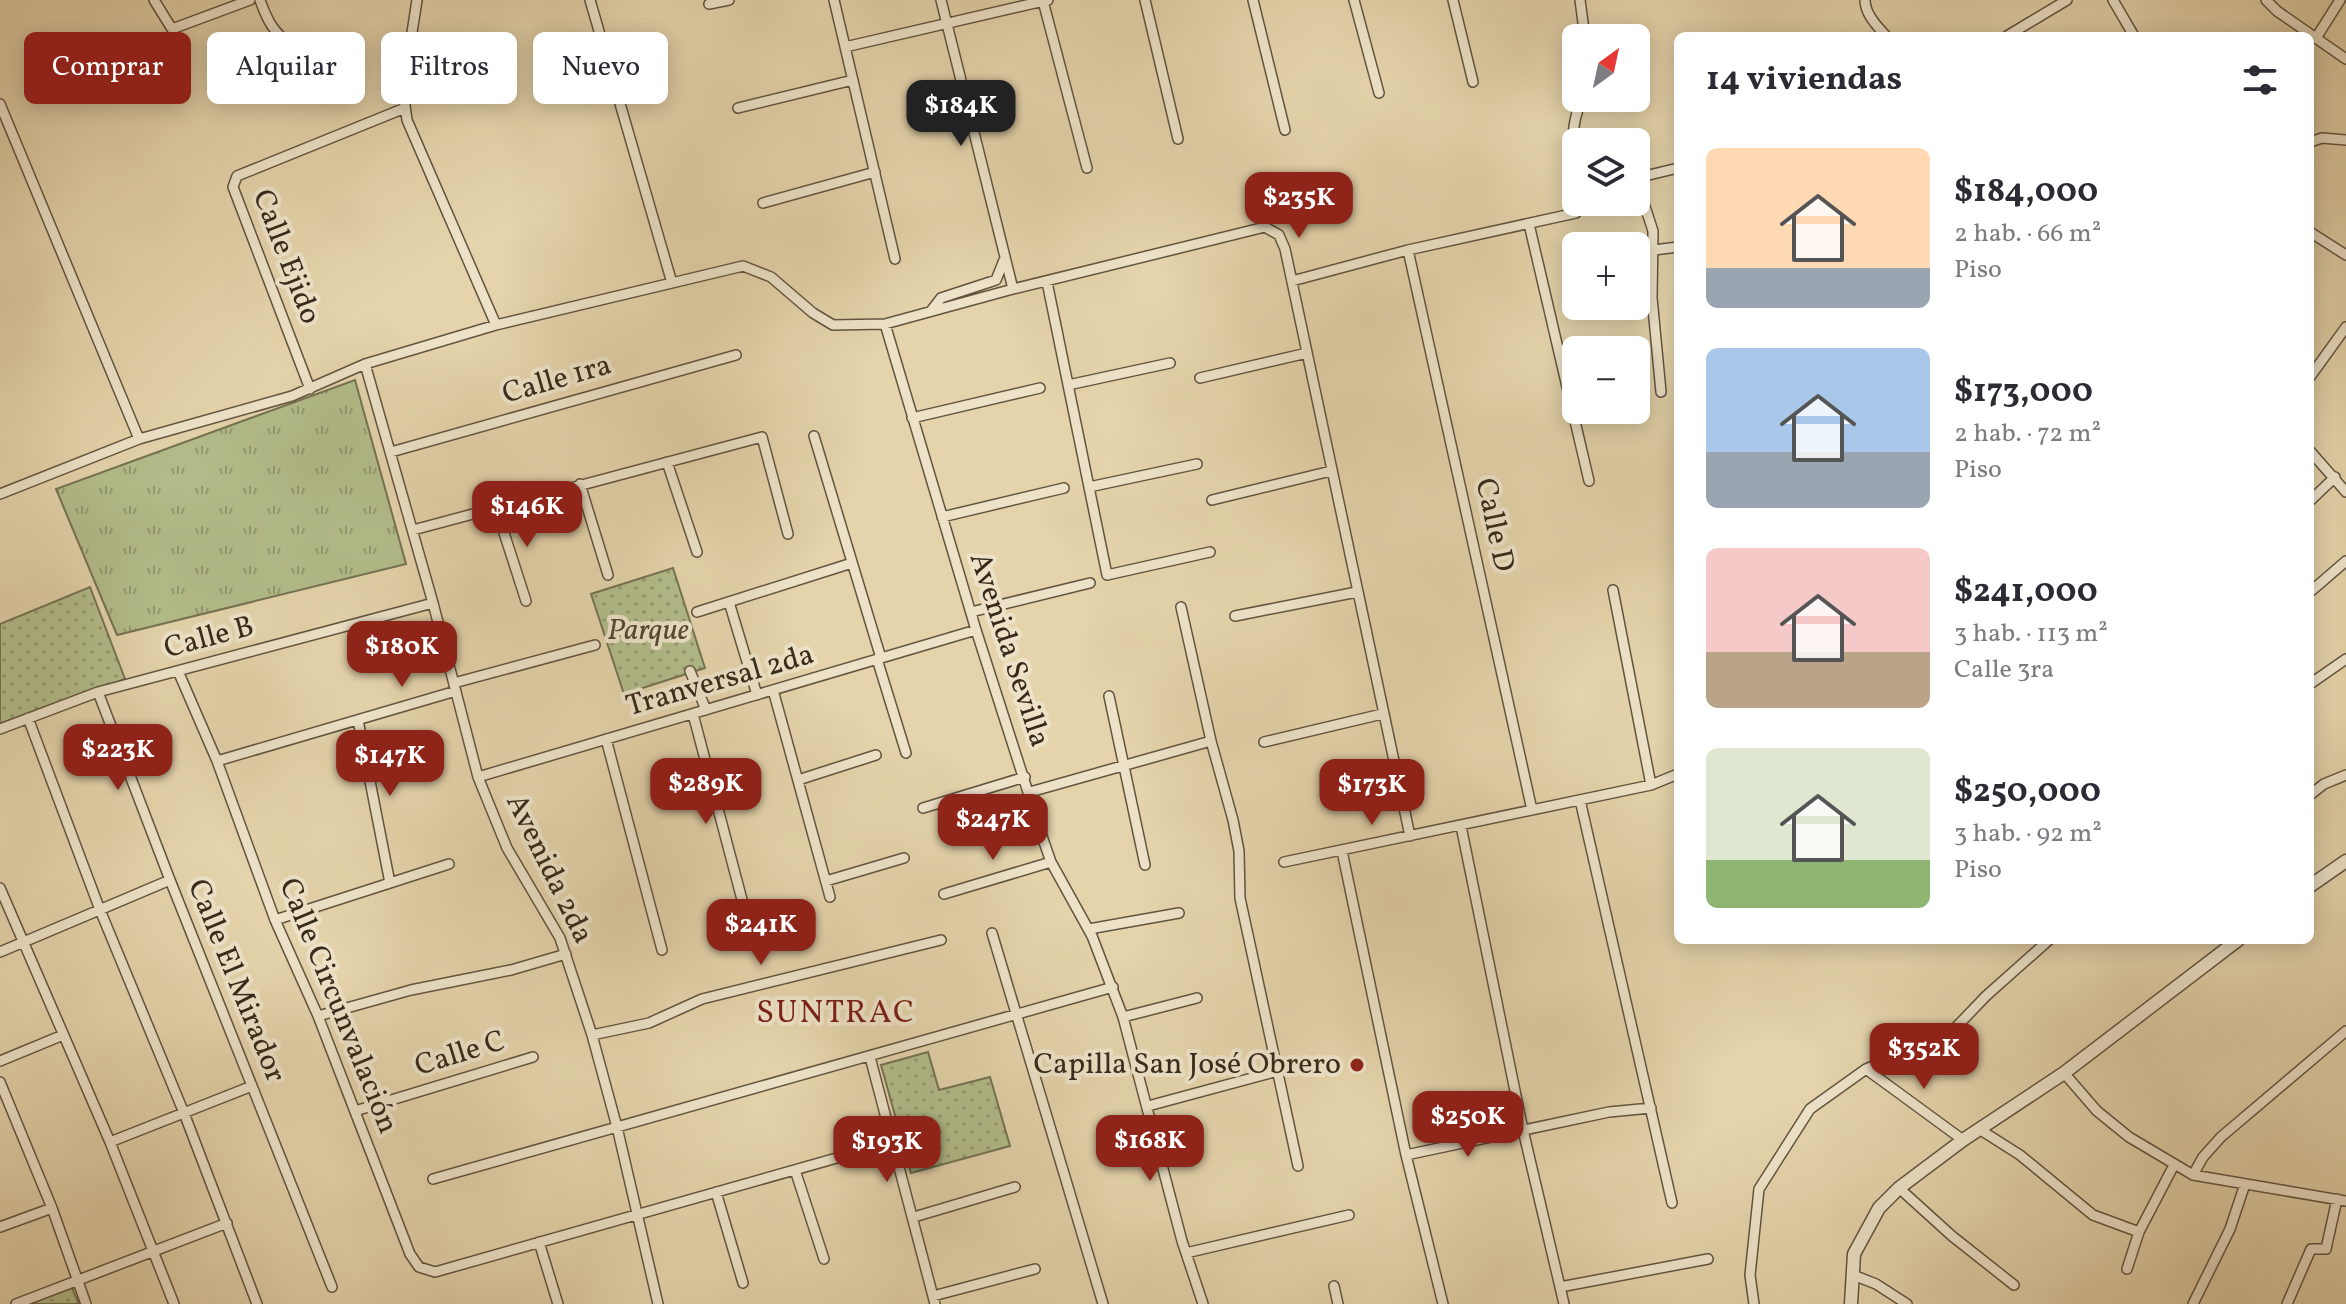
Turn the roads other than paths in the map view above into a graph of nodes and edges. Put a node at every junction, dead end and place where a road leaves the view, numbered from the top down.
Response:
1 (154, 0) edge
2 (250, 0) edge
3 (260, 0) edge
4 (417, 0) edge
5 (590, 0) edge
6 (729, 0) edge
7 (834, 0) edge
8 (941, 0) edge
9 (1045, 0) edge
10 (1145, 0) edge
11 (1253, 0) edge
12 (1354, 0) edge
13 (1453, 0) edge
14 (1580, 0) edge
15 (1865, 0) edge
16 (2067, 0) edge
17 (2113, 0) edge
18 (2266, 0) edge
19 (2340, 0) edge
20 (709, 4) dead end
21 (947, 23) junction
22 (1583, 24) edge
23 (275, 32) edge
24 (1883, 32) edge
25 (2014, 32) edge
26 (2132, 32) edge
27 (2307, 32) edge
28 (2316, 38) joint
29 (845, 47) junction
30 (2346, 59) edge
31 (853, 80) junction
32 (1473, 82) dead end
33 (1379, 93) dead end
34 (0, 104) edge
35 (405, 108) junction
36 (738, 108) dead end
37 (1285, 130) dead end
38 (1178, 139) dead end
39 (2346, 140) edge
40 (2314, 141) edge
41 (1087, 168) dead end
42 (1674, 169) edge
43 (875, 172) junction
44 (1650, 175) edge
45 (763, 203) dead end
46 (1563, 216) edge
47 (1650, 216) edge
48 (1529, 224) junction
49 (2314, 235) edge
50 (1674, 248) edge
51 (1408, 250) junction
52 (1654, 250) junction
53 (2346, 255) edge
54 (1005, 256) junction
55 (895, 259) dead end
56 (1292, 281) junction
57 (1047, 282) junction
58 (672, 283) junction
59 (1013, 289) junction
60 (931, 311) junction
61 (885, 324) junction
62 (496, 325) junction
63 (2346, 327) edge
64 (1307, 353) junction
65 (736, 355) dead end
66 (1170, 363) dead end
67 (365, 364) junction
68 (2314, 371) edge
69 (1200, 378) dead end
70 (1068, 385) junction
71 (1040, 388) dead end
72 (310, 389) junction
73 (1661, 392) dead end
74 (912, 418) junction
75 (814, 436) dead end
76 (139, 439) junction
77 (391, 452) junction
78 (2314, 455) edge
79 (667, 462) junction
80 (1197, 464) dead end
81 (1331, 471) junction
82 (2335, 477) junction
83 (1589, 481) dead end
84 (580, 484) junction
85 (1089, 487) junction
86 (1064, 488) dead end
87 (2346, 492) edge
88 (0, 494) edge
89 (2314, 497) edge
90 (1212, 500) dead end
91 (496, 508) junction
92 (942, 517) junction
93 (413, 530) junction
94 (788, 534) dead end
95 (697, 552) dead end
96 (1210, 552) dead end
97 (2346, 561) edge
98 (852, 563) junction
99 (608, 575) dead end
100 (1090, 583) dead end
101 (2314, 589) edge
102 (1613, 590) dead end
103 (1357, 592) junction
104 (526, 601) dead end
105 (729, 602) junction
106 (433, 603) junction
107 (1181, 607) dead end
108 (697, 612) dead end
109 (971, 612) junction
110 (1235, 616) dead end
111 (976, 630) junction
112 (595, 645) dead end
113 (879, 659) junction
114 (2346, 659) edge
115 (178, 671) junction
116 (690, 671) dead end
117 (2314, 681) edge
118 (455, 687) junction
119 (773, 690) junction
120 (98, 692) junction
121 (757, 695) junction
122 (1109, 696) dead end
123 (706, 710) junction
124 (693, 714) junction
125 (1382, 714) junction
126 (28, 718) junction
127 (358, 720) junction
128 (0, 729) edge
129 (606, 739) junction
130 (1211, 741) junction
131 (1264, 742) dead end
132 (906, 753) dead end
133 (876, 755) dead end
134 (217, 761) junction
135 (1126, 766) junction
136 (2346, 775) edge
137 (1674, 776) edge
138 (478, 777) junction
139 (1025, 777) junction
140 (798, 780) junction
141 (1651, 785) junction
142 (1030, 792) junction
143 (2314, 792) edge
144 (1580, 800) junction
145 (923, 808) dead end
146 (1532, 810) junction
147 (1461, 826) junction
148 (1410, 836) junction
149 (1342, 851) junction
150 (904, 858) dead end
151 (2346, 861) edge
152 (1051, 862) junction
153 (1284, 862) dead end
154 (449, 864) dead end
155 (1145, 865) dead end
156 (170, 880) junction
157 (826, 881) junction
158 (390, 883) junction
159 (2314, 883) edge
160 (0, 888) edge
161 (944, 894) dead end
162 (830, 897) dead end
163 (100, 910) junction
164 (1179, 913) dead end
165 (275, 920) junction
166 (1089, 929) junction
167 (750, 930) dead end
168 (992, 933) dead end
169 (941, 940) dead end
170 (23, 943) junction
171 (2044, 944) edge
172 (2233, 944) edge
173 (662, 950) dead end
174 (0, 952) edge
175 (566, 954) junction
176 (1113, 987) junction
177 (1197, 998) dead end
178 (1017, 1015) junction
179 (318, 1016) junction
180 (1123, 1017) junction
181 (2346, 1031) edge
182 (63, 1035) junction
183 (592, 1035) junction
184 (533, 1057) dead end
185 (870, 1057) junction
186 (0, 1061) edge
187 (1866, 1069) junction
188 (1278, 1071) junction
189 (2064, 1073) junction
190 (0, 1082) edge
191 (252, 1086) junction
192 (1148, 1106) junction
193 (1651, 1108) junction
194 (355, 1111) junction
195 (184, 1113) junction
196 (617, 1127) junction
197 (1979, 1129) junction
198 (1523, 1130) junction
199 (1963, 1140) junction
200 (110, 1142) junction
201 (893, 1142) junction
202 (1406, 1155) junction
203 (2174, 1165) junction
204 (1298, 1166) dead end
205 (795, 1170) junction
206 (2193, 1175) junction
207 (433, 1179) dead end
208 (2245, 1184) junction
209 (1015, 1187) dead end
210 (1899, 1188) junction
211 (716, 1192) junction
212 (2341, 1200) edge
213 (1672, 1203) dead end
214 (52, 1208) junction
215 (637, 1214) junction
216 (1349, 1215) dead end
217 (914, 1217) junction
218 (227, 1223) junction
219 (0, 1227) edge
220 (2139, 1232) junction
221 (539, 1242) junction
222 (153, 1253) junction
223 (1186, 1253) junction
224 (824, 1259) dead end
225 (1708, 1259) dead end
226 (1035, 1269) dead end
227 (2127, 1269) dead end
228 (1853, 1275) junction
229 (76, 1279) junction
230 (743, 1283) dead end
231 (2014, 1285) dead end
232 (1334, 1286) dead end
233 (332, 1287) dead end
234 (1560, 1287) junction
235 (934, 1300) edge
236 (16, 1304) edge
237 (86, 1304) edge
238 (174, 1304) edge
239 (257, 1304) edge
240 (558, 1304) edge
241 (658, 1304) edge
242 (1103, 1304) edge
243 (1203, 1304) edge
244 (1338, 1304) edge
245 (1443, 1304) edge
246 (1564, 1304) edge
247 (1754, 1304) edge
248 (1851, 1304) edge
249 (1907, 1304) edge
250 (2193, 1304) edge
251 (2287, 1304) edge

1 - 2 street
3 - 23 street
4 - 35 street
5 - 58 street
6 - 20 street
7 - 29 street
8 - 21 street
9 - 21 street
9 - 41 street
10 - 38 street
11 - 37 street
12 - 33 street
13 - 32 street
14 - 22 street
15 - 24 street
16 - 25 street
17 - 26 street
18 - 27 street
19 - 28 street
21 - 29 street
21 - 54 street
28 - 30 street
29 - 31 street
31 - 36 street
31 - 43 street
34 - 76 street
35 - 62 street
35 - 72 street, Calle Ejido
39 - 40 street
42 - 44 street
43 - 45 street
43 - 55 street
46 - 48 street
47 - 52 street
48 - 51 street
48 - 83 street
49 - 53 street
50 - 52 street
51 - 56 street
51 - 146 street, Calle D
52 - 73 street
54 - 59 street
54 - 60 street
56 - 57 street
56 - 64 street
57 - 59 street
57 - 70 street
58 - 61 street
58 - 62 street
59 - 60 street
60 - 61 street
61 - 74 street, Avenida Sevilla
62 - 67 street
63 - 68 street
64 - 69 street
64 - 81 street
65 - 77 street, Calle 1ra
66 - 70 street
67 - 72 street
67 - 77 street, Avenida 2da
70 - 85 street
71 - 74 street
72 - 76 street
74 - 92 street, Avenida Sevilla
75 - 98 street
76 - 88 street
77 - 93 street, Avenida 2da
78 - 82 street
79 - 84 street
79 - 94 street
79 - 95 street
80 - 85 street
81 - 90 street
81 - 103 street
82 - 87 street
82 - 89 street
84 - 91 street
84 - 99 street
85 - 96 street
86 - 92 street
91 - 93 street
91 - 104 street
92 - 109 street, Avenida Sevilla
93 - 106 street, Avenida 2da
97 - 101 street
98 - 105 street
98 - 113 street
100 - 109 street
102 - 141 street
103 - 110 street
103 - 125 street
105 - 108 street
105 - 121 street
106 - 115 street, Calle B
106 - 118 street, Avenida 2da
107 - 130 street
109 - 111 street, Avenida Sevilla
111 - 113 street, Tranversal 2da
111 - 139 street, Avenida Sevilla
112 - 118 street
113 - 119 street, Tranversal 2da
113 - 132 street
114 - 117 street
115 - 120 street, Calle B
115 - 134 street, Calle Circunvalación
116 - 123 street
118 - 127 street
118 - 138 street, Avenida 2da
119 - 121 street, Tranversal 2da
119 - 140 street
120 - 126 street, Calle B
120 - 156 street, Calle El Mirador
121 - 123 street, Tranversal 2da
122 - 135 street
123 - 124 street, Tranversal 2da
124 - 129 street, Tranversal 2da
124 - 167 street
125 - 131 street
125 - 148 street
126 - 128 street, Calle B
126 - 163 street
127 - 134 street
127 - 158 street
129 - 138 street, Tranversal 2da
129 - 173 street
130 - 135 street
130 - 188 street
133 - 140 street
134 - 165 street, Calle Circunvalación
135 - 142 street
135 - 155 street
136 - 143 street
137 - 141 street
138 - 175 street, Avenida 2da
139 - 142 street, Avenida Sevilla
139 - 145 street
140 - 157 street
141 - 144 street
142 - 152 street, Avenida Sevilla
144 - 146 street
144 - 193 street
146 - 147 street
147 - 148 street
147 - 198 street
148 - 149 street
149 - 153 street
149 - 202 street
150 - 157 street
151 - 159 street
152 - 161 street
152 - 166 street, Avenida Sevilla
154 - 158 street
156 - 163 street
156 - 191 street, Calle El Mirador
157 - 162 street
158 - 165 street
160 - 170 street
163 - 170 street
163 - 195 street
164 - 166 street
165 - 179 street, Calle Circunvalación
166 - 176 street, Avenida Sevilla
168 - 178 street
169 - 183 street
170 - 174 street
170 - 182 street
171 - 187 street
172 - 189 street
175 - 179 street
175 - 183 street, Avenida 2da
176 - 178 street
176 - 180 street, Avenida Sevilla
177 - 180 street
178 - 185 street
178 - 242 street
179 - 194 street, Calle Circunvalación
180 - 192 street, Avenida Sevilla
181 - 206 street
182 - 186 street
182 - 200 street
183 - 196 street, Avenida 2da
184 - 194 street, Calle C
185 - 196 street
185 - 201 street
187 - 199 street
187 - 247 street
188 - 192 street
188 - 204 street
189 - 197 street
189 - 203 street
190 - 214 street
191 - 195 street
191 - 233 street, Calle El Mirador
192 - 223 street, Avenida Sevilla
193 - 198 street
193 - 213 street
194 - 221 street, Calle Circunvalación
195 - 200 street
195 - 218 street
196 - 207 street
196 - 215 street, Avenida 2da
197 - 199 street
197 - 220 street
198 - 202 street
198 - 234 street
199 - 210 street
200 - 222 street
201 - 205 street
201 - 217 street
202 - 245 street
203 - 206 street
203 - 220 street
205 - 211 street
205 - 224 street
206 - 208 street
208 - 212 street
208 - 250 street
209 - 217 street
210 - 228 street
210 - 231 street
211 - 215 street
211 - 230 street
212 - 251 street
214 - 219 street
214 - 229 street
215 - 221 street
215 - 241 street, Avenida 2da
216 - 223 street
217 - 235 street
218 - 222 street
218 - 239 street
220 - 227 street
221 - 240 street
222 - 229 street
222 - 238 street
223 - 243 street, Avenida Sevilla
225 - 234 street
226 - 235 street
228 - 248 street
228 - 249 street
229 - 236 street
229 - 237 street
232 - 244 street
234 - 246 street

